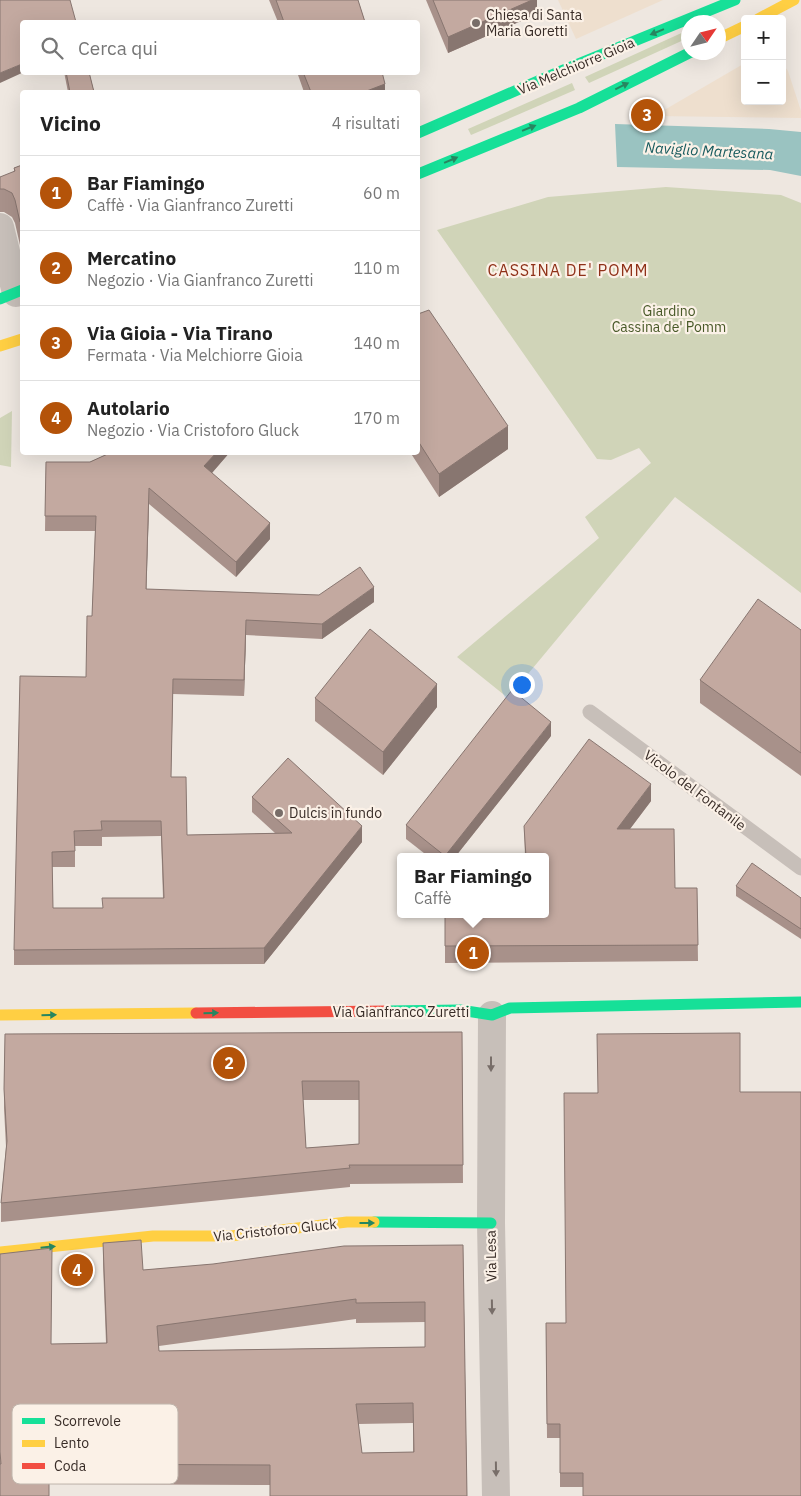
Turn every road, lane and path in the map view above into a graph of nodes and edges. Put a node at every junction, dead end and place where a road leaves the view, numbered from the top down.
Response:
1 (735, 0) edge
2 (794, 0) edge
3 (766, 15) edge
4 (741, 28) edge
5 (726, 35) edge
6 (681, 57) edge
7 (420, 133) edge
8 (420, 173) edge
9 (0, 227) edge
10 (13, 294) edge
11 (20, 339) edge
12 (0, 346) edge
13 (590, 712) dead end
14 (801, 868) edge
15 (801, 1002) edge
16 (0, 1015) edge
17 (492, 1015) junction
18 (491, 1223) junction
19 (0, 1252) edge
20 (496, 1496) edge

1 -> 7 street, Via Melchiorre Gioia
2 - 3 street
4 - 5 street
8 -> 6 street
9 - 10 street
11 - 12 street
13 - 14 lane, Vicolo del Fontanile
15 - 17 street, Via Gianfranco Zuretti
16 -> 17 street, Via Gianfranco Zuretti
17 -> 18 street, Via Lesa
19 -> 18 street, Via Cristoforo Gluck
18 -> 20 street, Via Lesa

